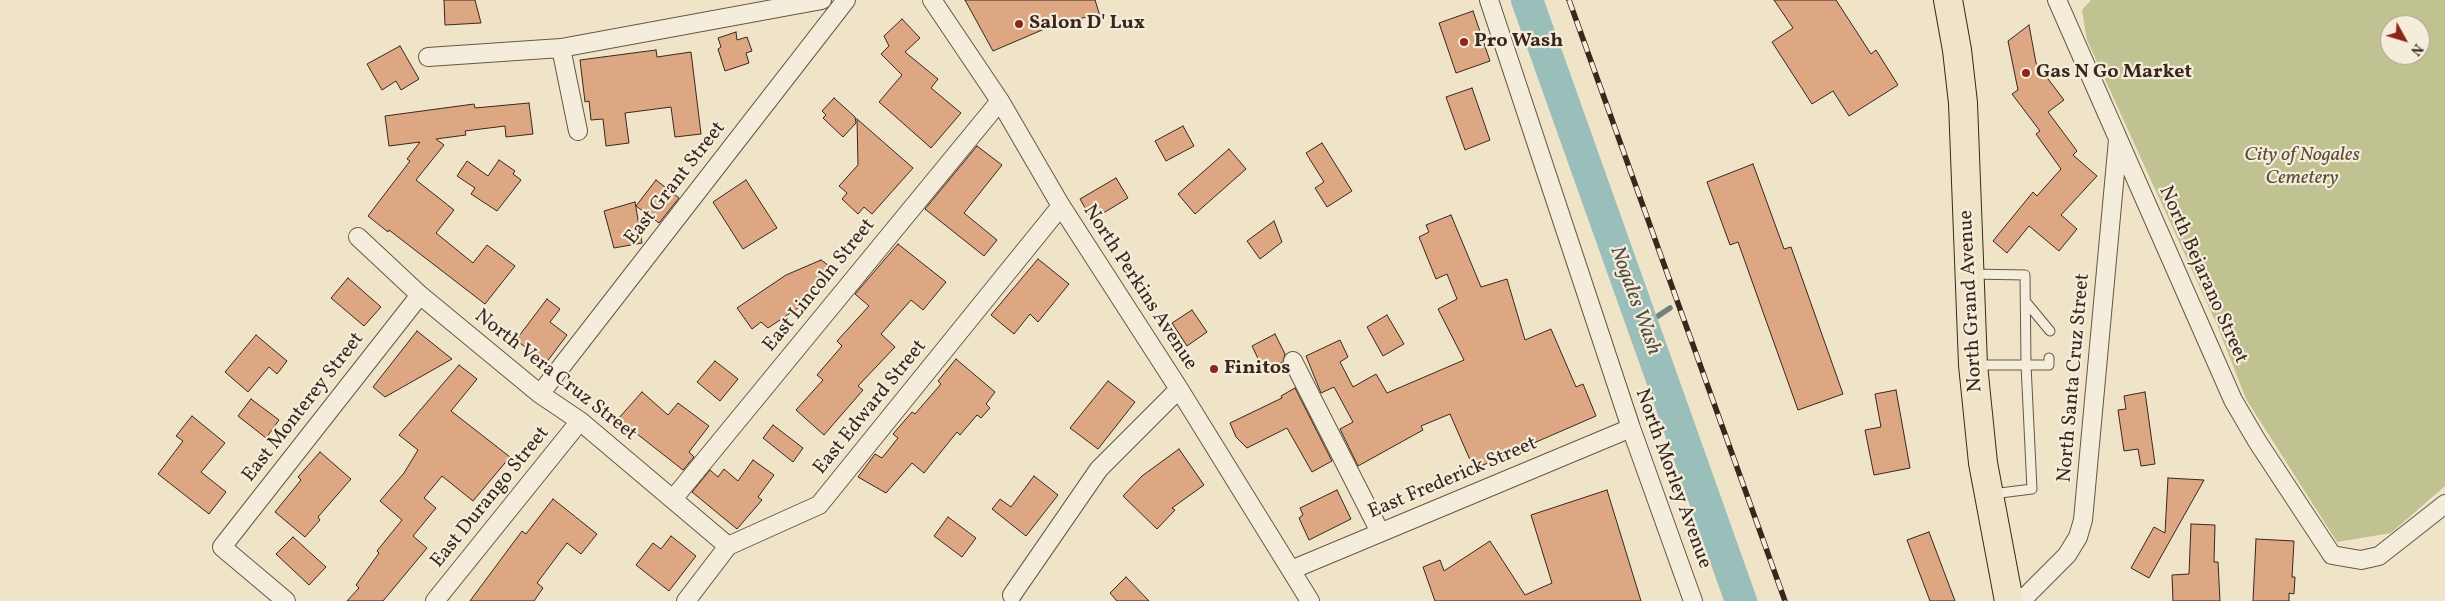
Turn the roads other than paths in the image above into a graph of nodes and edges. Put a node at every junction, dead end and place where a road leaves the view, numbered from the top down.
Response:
1 (822, 0) edge
2 (846, 0) edge
3 (932, 0) edge
4 (1489, 0) edge
5 (1948, 0) edge
6 (2057, 0) edge
7 (561, 48) junction
8 (428, 57) dead end
9 (1000, 101) junction
10 (578, 131) dead end
11 (2118, 137) junction
12 (1061, 206) junction
13 (358, 237) dead end
14 (1970, 274) junction
15 (420, 295) junction
16 (2026, 302) junction
17 (2050, 331) dead end
18 (2050, 358) dead end
19 (1293, 361) dead end
20 (1973, 365) junction
21 (2026, 365) junction
22 (1179, 389) junction
23 (540, 394) junction
24 (580, 421) junction
25 (1631, 428) junction
26 (1989, 494) junction
27 (673, 499) junction
28 (2445, 504) edge
29 (1380, 532) junction
30 (728, 546) junction
31 (1291, 570) junction
32 (1012, 594) dead end
33 (286, 601) edge
34 (434, 601) edge
35 (686, 601) edge
36 (1310, 601) edge
37 (1693, 601) edge
38 (2009, 601) edge
39 (2021, 601) edge

1 - 7 street
2 - 23 street, East Grant Street
3 - 9 street, North Perkins Avenue
4 - 25 street, North Morley Avenue
5 - 14 main road, North Grand Avenue
6 - 11 street, North Bejarano Street
7 - 8 street
7 - 10 street
9 - 12 street, North Perkins Avenue
9 - 27 street, East Lincoln Street
11 - 28 street, North Bejarano Street
11 - 39 street, North Santa Cruz Street
12 - 22 street, North Perkins Avenue
12 - 30 street, East Edward Street
13 - 15 street, North Vera Cruz Street
14 - 16 lane
14 - 20 main road, North Grand Avenue
15 - 23 street, North Vera Cruz Street
15 - 33 street, East Monterey Street
16 - 17 lane
16 - 21 lane
18 - 21 lane
19 - 29 street
20 - 21 lane
20 - 26 main road, North Grand Avenue
21 - 26 lane
22 - 31 street, North Perkins Avenue
22 - 32 street
23 - 24 street, North Vera Cruz Street
24 - 27 street, North Vera Cruz Street
24 - 34 street, East Durango Street
25 - 29 street, East Frederick Street
25 - 37 street, North Morley Avenue
26 - 38 main road, North Grand Avenue
27 - 30 street, North Vera Cruz Street
29 - 31 street, East Frederick Street
30 - 35 street, East Edward Street
31 - 36 street, North Perkins Avenue

